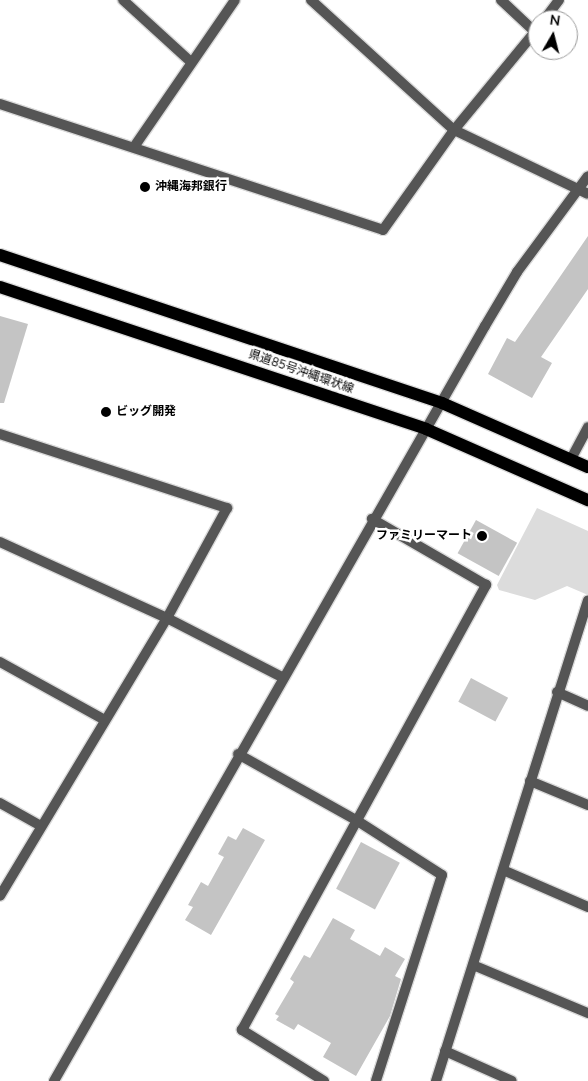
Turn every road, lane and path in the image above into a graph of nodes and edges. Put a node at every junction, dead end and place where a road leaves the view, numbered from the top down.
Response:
1 (124, 0) edge
2 (236, 0) edge
3 (312, 0) edge
4 (501, 0) edge
5 (528, 23) edge
6 (528, 40) edge
7 (191, 62) junction
8 (0, 104) edge
9 (454, 130) junction
10 (134, 147) junction
11 (588, 176) edge
12 (578, 189) junction
13 (588, 194) edge
14 (0, 255) edge
15 (0, 286) edge
16 (442, 403) junction
17 (588, 427) edge
18 (426, 429) junction
19 (0, 434) edge
20 (571, 459) junction
21 (588, 467) edge
22 (588, 500) edge
23 (372, 520) junction
24 (0, 542) edge
25 (588, 600) edge
26 (167, 618) junction
27 (0, 662) edge
28 (282, 677) junction
29 (557, 692) junction
30 (588, 706) edge
31 (103, 719) junction
32 (238, 754) junction
33 (530, 781) junction
34 (0, 803) edge
35 (588, 805) edge
36 (356, 820) junction
37 (41, 826) junction
38 (503, 870) junction
39 (0, 896) edge
40 (588, 907) edge
41 (473, 965) junction
42 (588, 1013) edge
43 (445, 1051) junction
44 (54, 1081) edge
45 (324, 1081) edge
46 (376, 1081) edge
47 (436, 1081) edge
48 (512, 1081) edge

1 - 7 street
2 - 7 street
3 - 9 street
4 - 5 street
6 - 9 street
7 - 10 street
8 - 10 street
9 - 10 street
9 - 12 street
11 - 12 street
12 - 13 street
12 - 16 street
14 - 16 main road, 県道85号沖縄環状線
15 - 18 main road, 県道85号沖縄環状線
16 - 18 street
16 - 20 main road, 県道85号沖縄環状線
17 - 20 street
18 - 22 main road, 県道85号沖縄環状線
18 - 23 street
19 - 26 street
20 - 21 main road, 県道85号沖縄環状線
23 - 28 street
23 - 36 street
24 - 26 street
25 - 29 street
26 - 28 street
26 - 31 street
27 - 31 street
28 - 32 street
29 - 30 street
29 - 33 street
31 - 37 street
32 - 36 street
32 - 44 street
33 - 35 street
33 - 38 street
34 - 37 street
36 - 45 street
36 - 46 street
37 - 39 street
38 - 40 street
38 - 41 street
41 - 42 street
41 - 43 street
43 - 47 street
43 - 48 street

